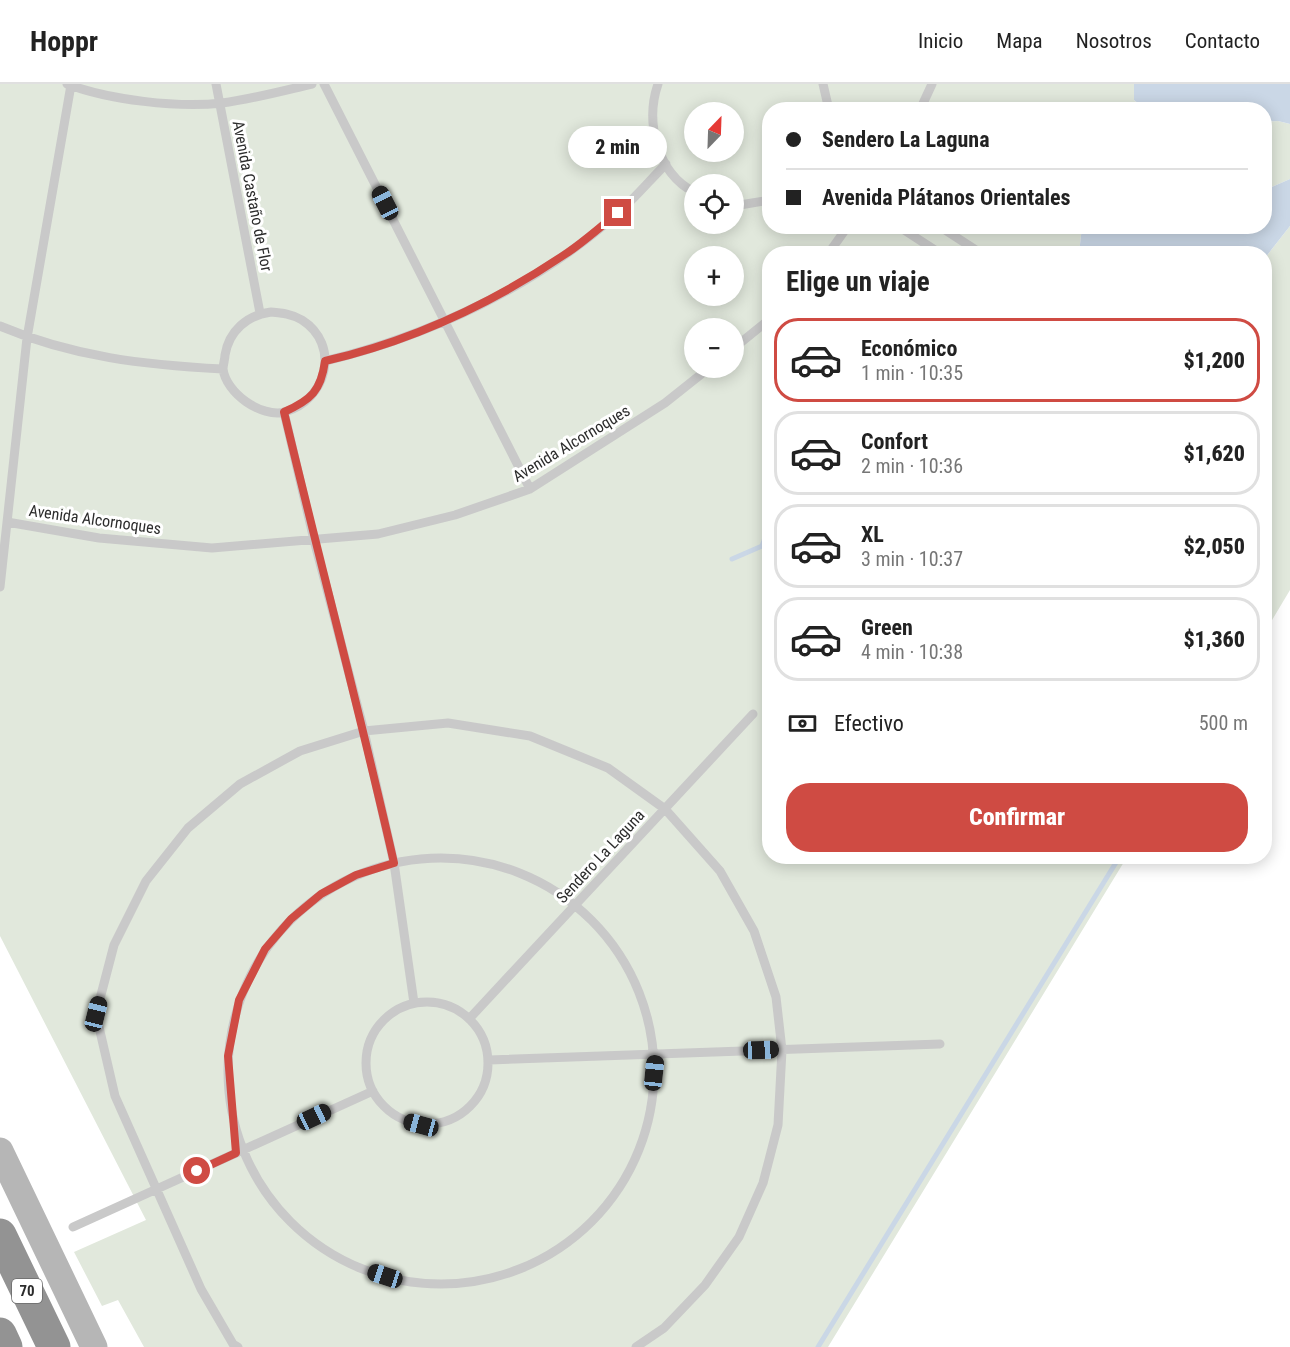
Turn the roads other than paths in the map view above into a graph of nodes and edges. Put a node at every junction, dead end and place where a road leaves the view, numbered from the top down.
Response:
1 (216, 84) edge
2 (312, 84) edge
3 (324, 84) edge
4 (658, 84) edge
5 (823, 84) edge
6 (932, 84) edge
7 (69, 85) edge
8 (827, 102) edge
9 (924, 102) edge
10 (220, 103) junction
11 (666, 164) junction
12 (684, 187) edge
13 (762, 201) edge
14 (744, 204) edge
15 (910, 234) edge
16 (951, 234) edge
17 (929, 246) edge
18 (970, 246) edge
19 (260, 314) junction
20 (445, 322) junction
21 (762, 325) edge
22 (0, 326) edge
23 (27, 338) junction
24 (744, 340) edge
25 (325, 361) junction
26 (223, 369) junction
27 (697, 378) edge
28 (284, 412) junction
29 (530, 489) junction
30 (7, 522) junction
31 (314, 540) junction
32 (0, 586) edge
33 (753, 714) dead end
34 (364, 731) junction
35 (665, 809) junction
36 (394, 863) junction
37 (576, 904) junction
38 (414, 1004) junction
39 (469, 1019) junction
40 (940, 1044) dead end
41 (782, 1050) junction
42 (656, 1054) junction
43 (489, 1060) junction
44 (373, 1090) junction
45 (0, 1151) edge
46 (236, 1153) junction
47 (157, 1189) junction
48 (74, 1227) dead end
49 (0, 1235) edge
50 (0, 1334) edge
51 (6, 1347) edge
52 (54, 1347) edge
53 (94, 1347) edge
54 (238, 1347) edge
55 (636, 1347) edge

1 - 10 lane, Avenida Castaño de Flor
2 - 10 lane
3 - 20 lane
4 - 11 lane
5 - 8 lane
6 - 9 lane
7 - 10 lane
7 - 23 lane
10 - 19 lane, Avenida Castaño de Flor
11 - 12 lane
11 - 20 lane
13 - 14 lane
15 - 17 lane
16 - 18 lane
19 - 25 lane
19 - 26 lane
20 - 25 lane
20 - 29 lane
21 - 24 lane
22 - 23 lane
23 - 26 lane
23 - 30 lane
25 - 28 lane
26 - 28 lane
27 - 29 lane, Avenida Alcornoques
28 - 31 lane
29 - 31 lane, Avenida Alcornoques
30 - 31 lane, Avenida Alcornoques
30 - 32 lane
31 - 34 lane
33 - 35 lane, Sendero La Laguna
34 - 35 lane
34 - 36 lane
34 - 47 lane
35 - 37 lane, Sendero La Laguna
35 - 41 lane
36 - 37 lane
36 - 38 lane
36 - 46 lane
37 - 39 lane, Sendero La Laguna
37 - 42 lane
38 - 39 lane
38 - 44 lane
39 - 43 lane
40 - 41 lane
41 - 42 lane
41 - 55 lane
42 - 43 lane
42 - 46 lane
43 - 44 lane
44 - 46 lane
45 - 53 main road
46 - 47 lane
47 - 48 lane
47 - 54 lane
49 - 52 highway, 70
50 - 51 highway

